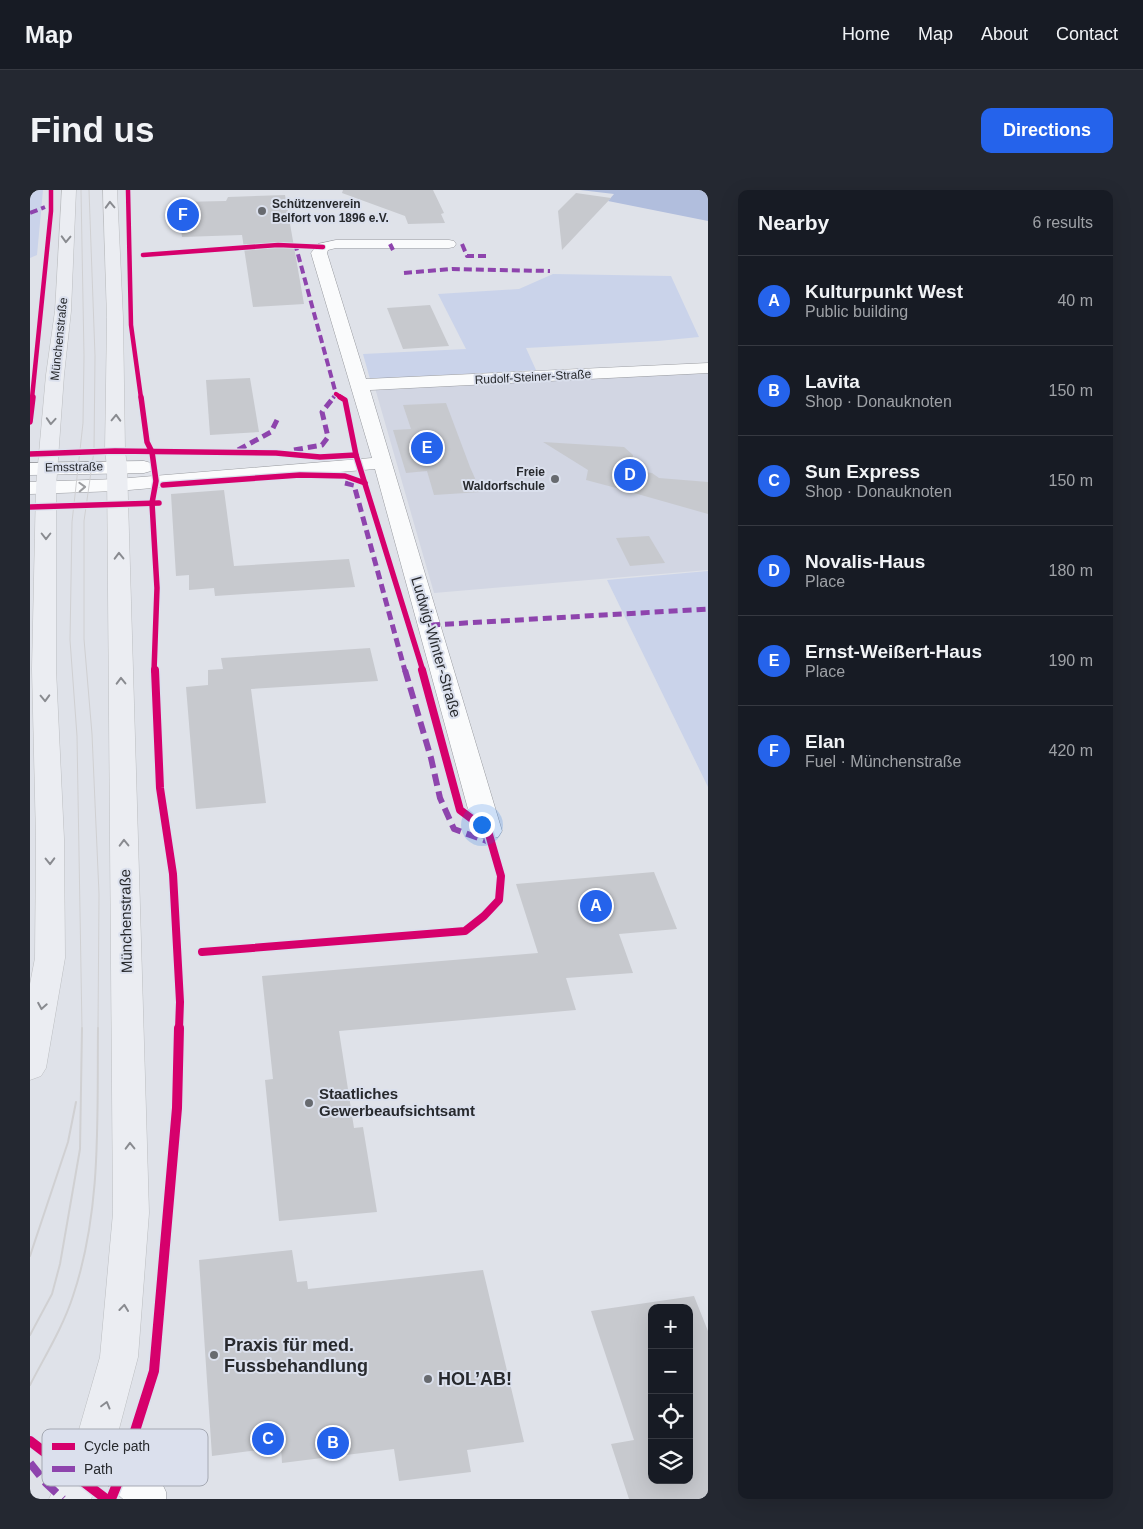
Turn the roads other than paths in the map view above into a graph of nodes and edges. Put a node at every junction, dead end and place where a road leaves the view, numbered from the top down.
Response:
1 (69, 190) edge
2 (110, 190) edge
3 (450, 244) dead end
4 (708, 368) edge
5 (359, 385) junction
6 (383, 463) junction
7 (117, 476) junction
8 (39, 478) edge
9 (488, 831) dead end
10 (30, 1068) edge
11 (99, 1429) edge
12 (76, 1486) edge
13 (138, 1486) edge
14 (70, 1499) edge
15 (145, 1499) edge

1 -> 8 main road, Münchenstraße
7 -> 2 main road, Münchenstraße
3 - 5 street, Ludwig-Winter-Straße
4 - 5 street, Rudolf-Steiner-Straße
5 - 6 street, Ludwig-Winter-Straße
6 - 7 street
6 - 9 street, Ludwig-Winter-Straße
7 - 8 street
11 -> 7 main road, Münchenstraße
8 -> 10 main road, Münchenstraße
12 - 14 main road, Münchenstraße
13 - 15 street

